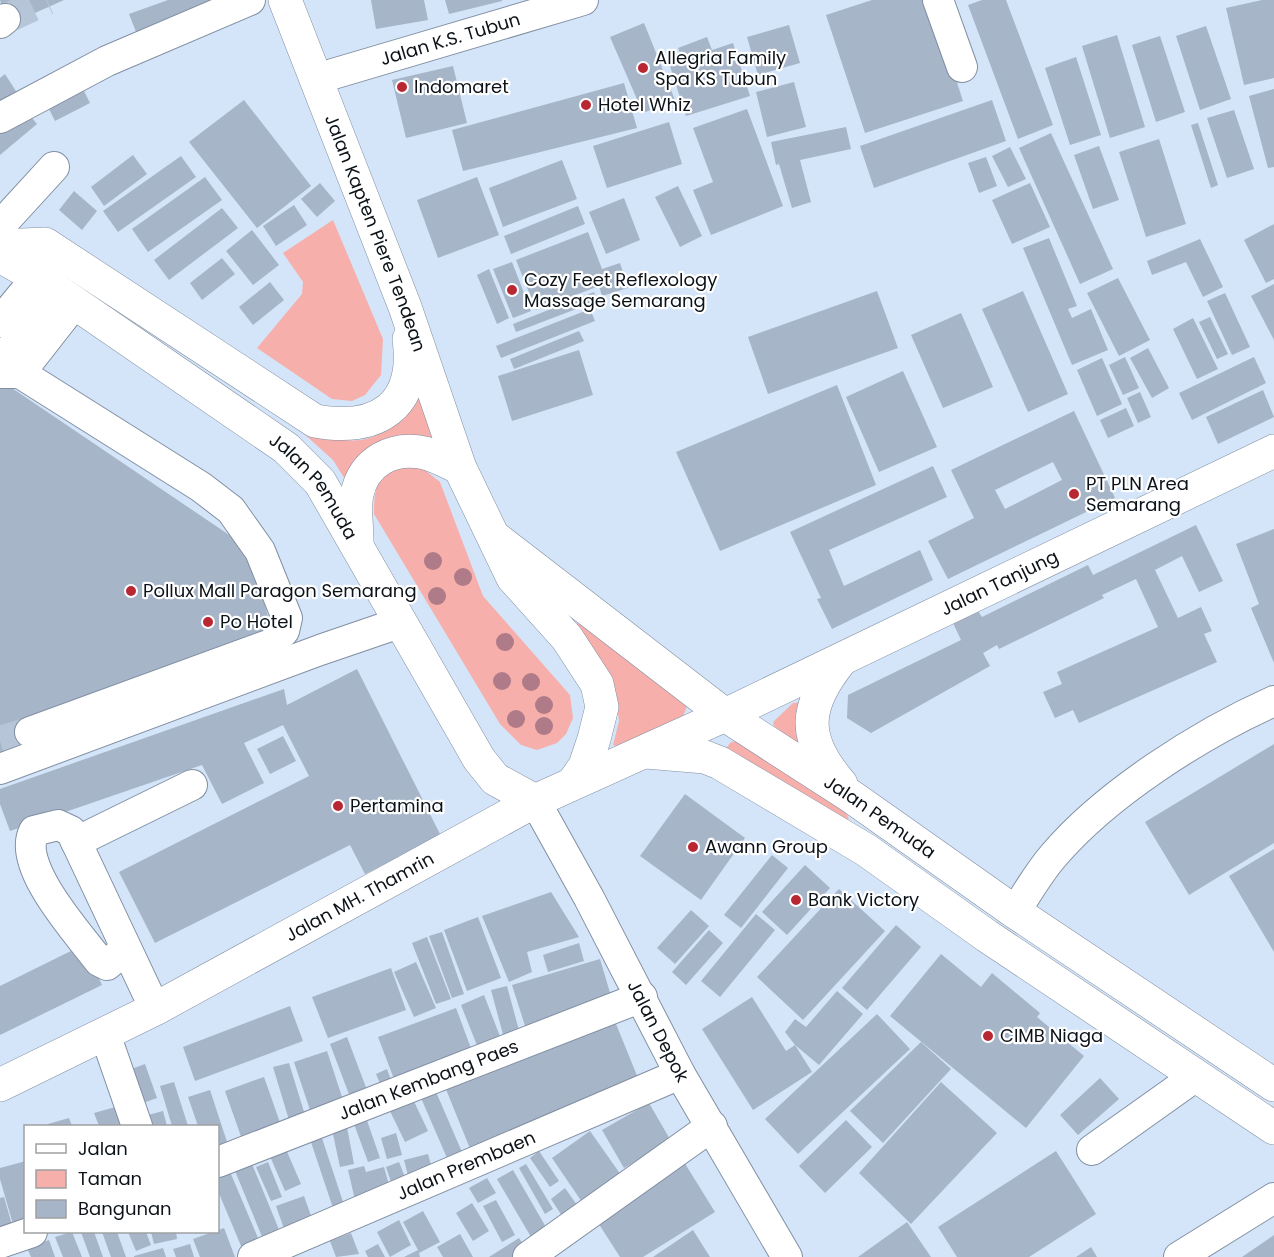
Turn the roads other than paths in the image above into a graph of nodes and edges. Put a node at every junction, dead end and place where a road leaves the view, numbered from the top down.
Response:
1 (250, 0) edge
2 (285, 0) edge
3 (583, 0) edge
4 (938, 0) edge
5 (962, 67) dead end
6 (316, 79) junction
7 (0, 118) edge
8 (54, 167) dead end
9 (0, 225) edge
10 (0, 246) edge
11 (0, 256) edge
12 (55, 290) junction
13 (405, 307) junction
14 (0, 322) edge
15 (7, 370) edge
16 (1274, 451) edge
17 (460, 468) junction
18 (494, 537) junction
19 (357, 543) junction
20 (399, 623) junction
21 (843, 658) junction
22 (1274, 701) edge
23 (725, 715) junction
24 (30, 732) tunnel mouth
25 (645, 752) junction
26 (0, 769) edge
27 (573, 783) junction
28 (192, 785) dead end
29 (852, 797) junction
30 (534, 801) junction
31 (76, 842) junction
32 (1015, 912) junction
33 (126, 948) junction
34 (642, 997) junction
35 (155, 1010) junction
36 (105, 1034) junction
37 (680, 1074) junction
38 (1196, 1076) junction
39 (1271, 1078) edge
40 (0, 1085) edge
41 (1236, 1103) junction
42 (137, 1125) edge
43 (712, 1126) junction
44 (1274, 1128) edge
45 (1092, 1150) dead end
46 (219, 1162) edge
47 (1274, 1197) edge
48 (29, 1233) edge
49 (0, 1243) edge
50 (253, 1257) edge
51 (528, 1257) edge
52 (787, 1257) edge
53 (1179, 1257) edge

1 - 7 street
2 - 6 main road, Jalan Kapten Piere Tendean
3 - 6 street, Jalan K.S. Tubun
4 - 5 street
6 - 13 main road, Jalan Kapten Piere Tendean
8 - 9 street
10 - 13 main road
11 - 12 main road, Jalan Pemuda
12 - 14 street
12 - 15 street
12 - 19 main road, Jalan Pemuda
13 - 17 main road, Jalan Kapten Piere Tendean
15 - 24 street
16 - 21 main road, Jalan Tanjung
17 - 18 main road, Jalan Pemuda
17 - 19 main road
18 - 23 main road, Jalan Pemuda
18 - 27 main road, Jalan Pemuda
19 - 20 main road, Jalan Pemuda
20 - 26 street
20 - 30 main road, Jalan Pemuda
21 - 23 main road, Jalan Tanjung
21 - 29 main road
22 - 32 street
23 - 25 main road, Jalan MH. Thamrin
23 - 29 main road, Jalan Pemuda
25 - 27 main road, Jalan MH. Thamrin
25 - 38 main road, Jalan Pemuda
27 - 30 main road, Jalan MH. Thamrin
28 - 31 street
29 - 32 main road, Jalan Pemuda
30 - 34 street, Jalan Depok
30 - 35 main road, Jalan MH. Thamrin
31 - 33 street
31 - 33 street
32 - 39 main road, Jalan Pemuda
33 - 35 street
34 - 37 street, Jalan Depok
34 - 46 street, Jalan Kembang Paes
35 - 36 main road, Jalan MH. Thamrin
36 - 40 main road, Jalan MH. Thamrin
36 - 42 street
37 - 43 street, Jalan Depok
37 - 50 street, Jalan Prembaen
38 - 41 main road, Jalan Pemuda
38 - 45 street
39 - 41 street
41 - 44 main road, Jalan Pemuda
43 - 51 street
43 - 52 street, Jalan Depok
47 - 53 street
48 - 49 street

